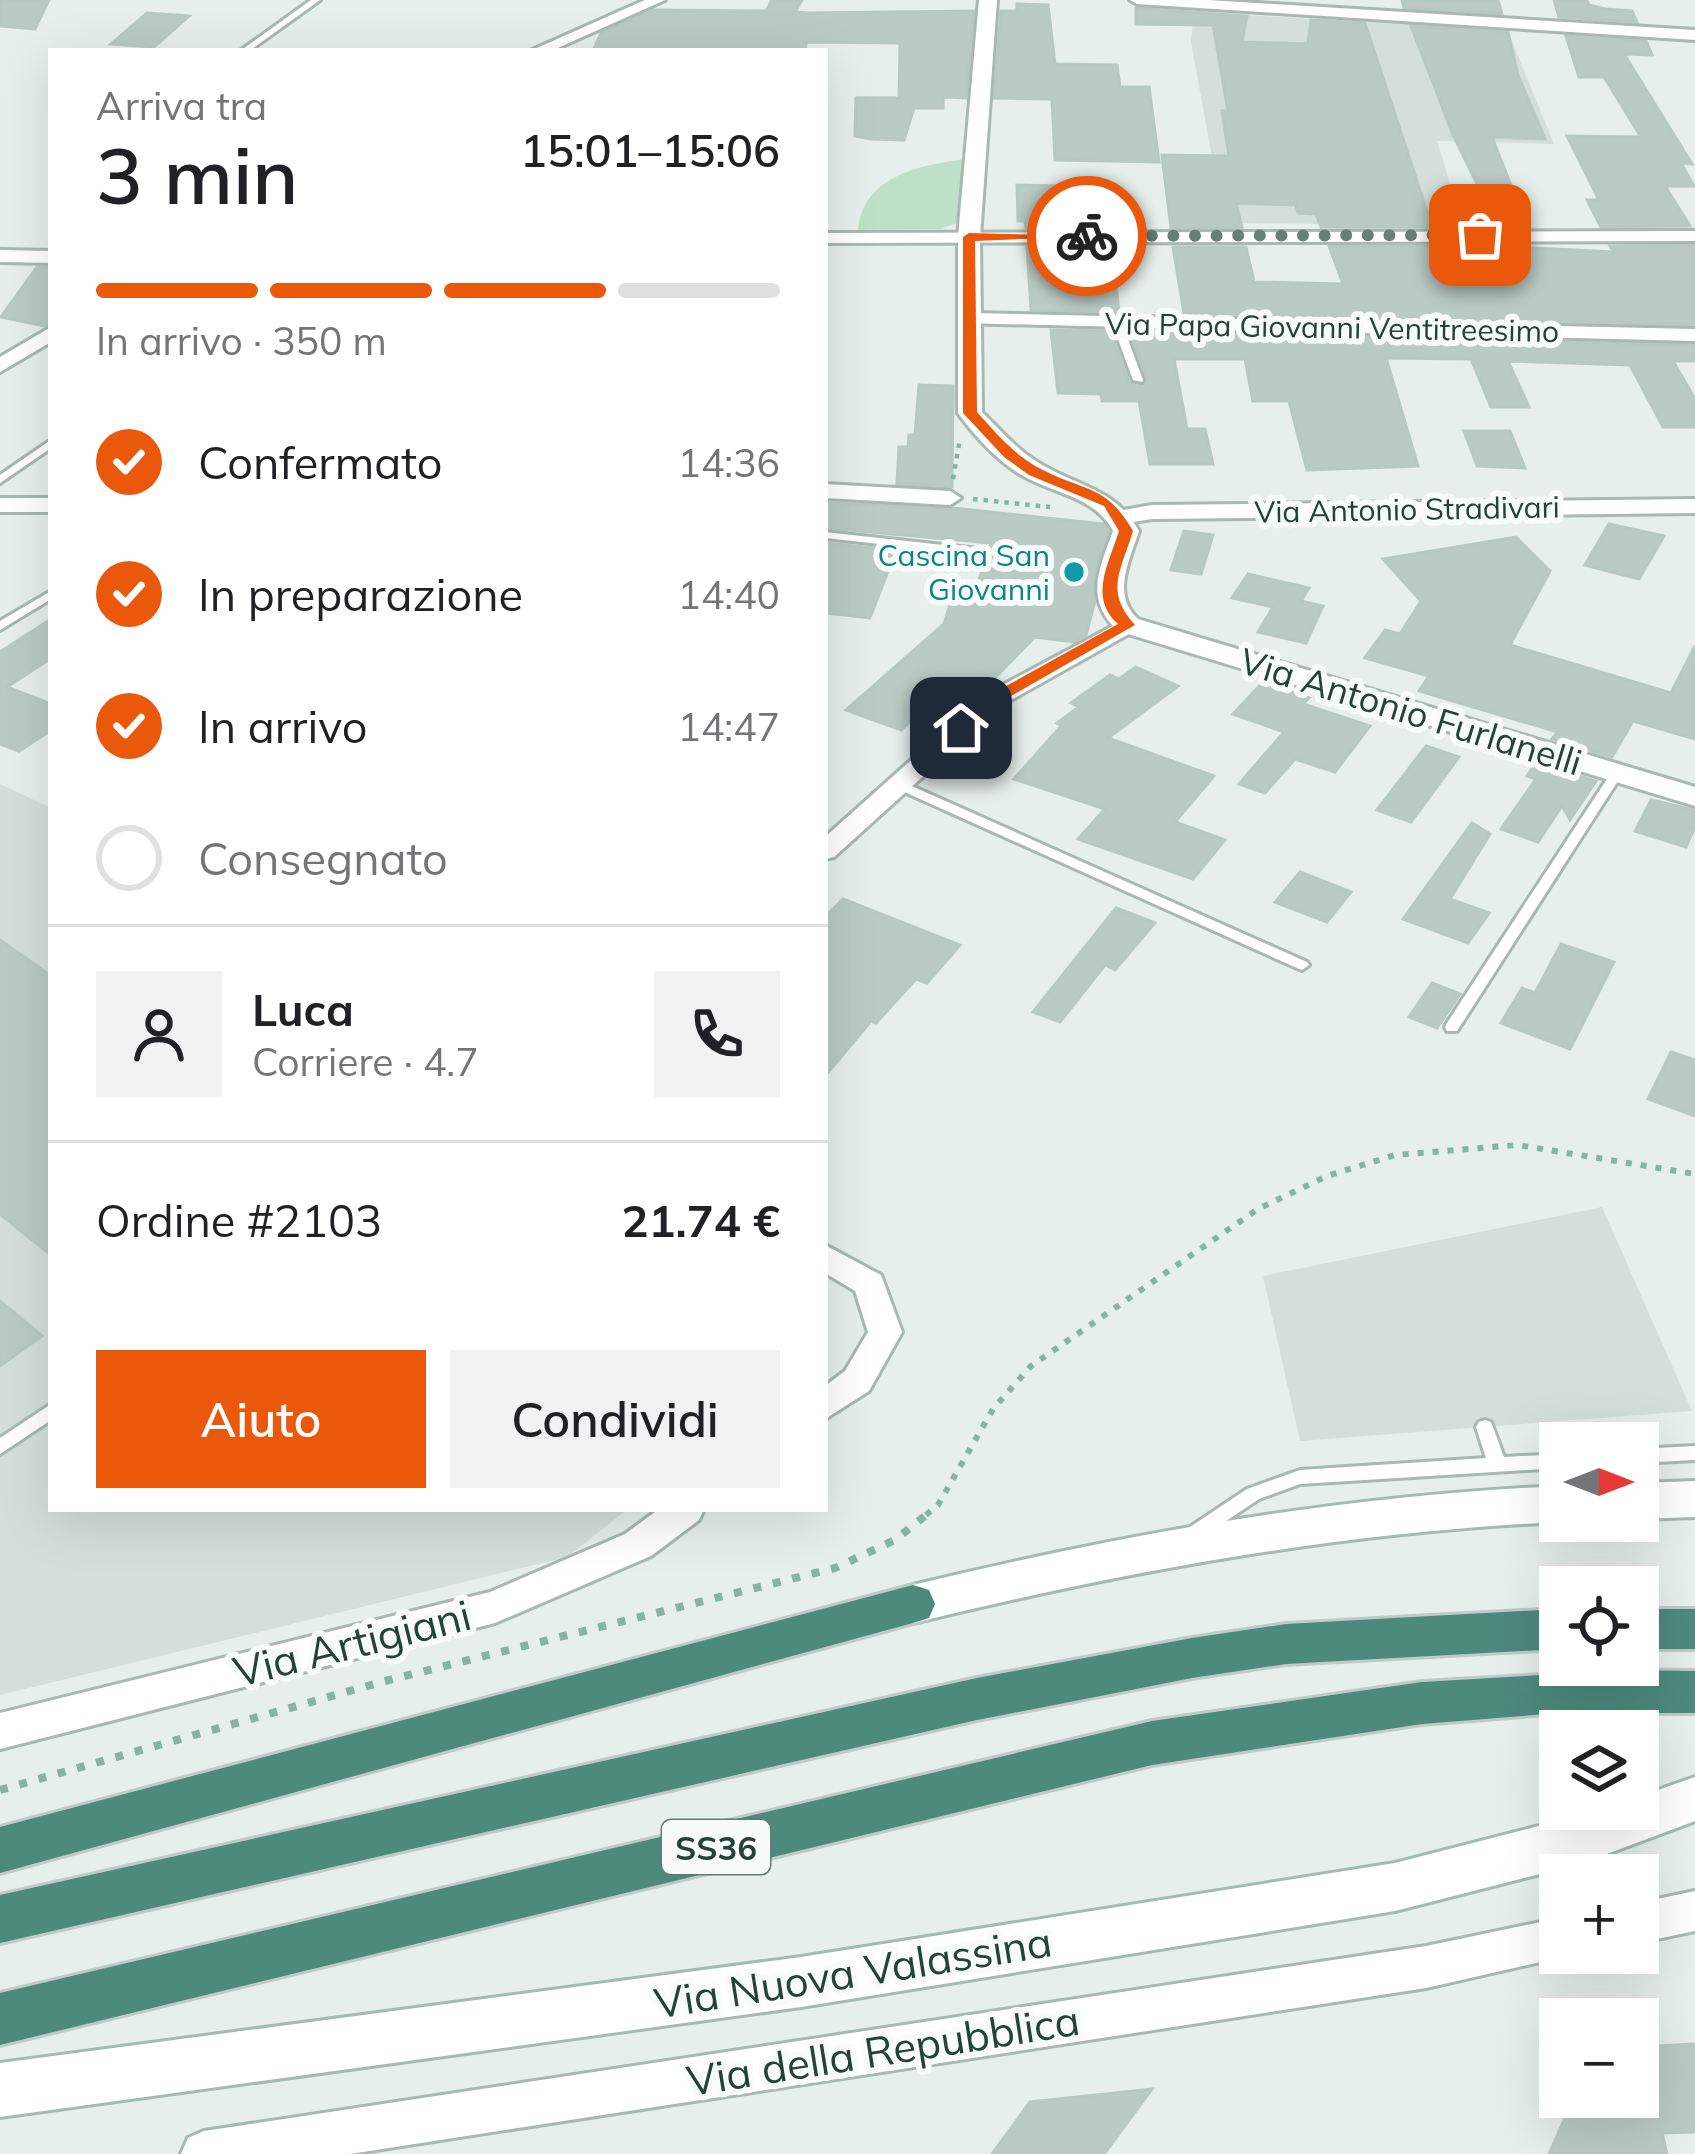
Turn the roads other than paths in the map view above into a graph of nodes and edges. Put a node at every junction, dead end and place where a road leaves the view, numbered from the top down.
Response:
1 (316, 0) edge
2 (658, 0) edge
3 (988, 0) edge
4 (1138, 0) edge
5 (1695, 35) edge
6 (248, 48) edge
7 (545, 48) edge
8 (1695, 236) edge
9 (969, 237) junction
10 (828, 238) edge
11 (0, 256) edge
12 (48, 257) edge
13 (968, 319) junction
14 (1117, 322) junction
15 (48, 335) edge
16 (1695, 335) edge
17 (0, 366) edge
18 (1138, 380) dead end
19 (48, 445) edge
20 (0, 480) edge
21 (828, 491) edge
22 (950, 498) road end
23 (0, 505) edge
24 (48, 505) edge
25 (1695, 506) edge
26 (1120, 517) junction
27 (828, 535) edge
28 (980, 552) dead end
29 (48, 596) edge
30 (1128, 625) junction
31 (0, 626) edge
32 (1617, 773) junction
33 (896, 783) junction
34 (1695, 797) edge
35 (828, 847) edge
36 (1302, 964) dead end
37 (1452, 1027) dead end
38 (828, 1259) edge
39 (828, 1403) edge
40 (48, 1413) edge
41 (1485, 1426) dead end
42 (0, 1447) edge
43 (1695, 1453) edge
44 (1659, 1455) edge
45 (1539, 1462) edge
46 (1497, 1464) junction
47 (1695, 1499) edge
48 (1659, 1500) edge
49 (1539, 1505) edge
50 (682, 1512) edge
51 (1183, 1541) junction
52 (913, 1604) joint
53 (1659, 1629) edge
54 (1695, 1629) edge
55 (1539, 1630) edge
56 (1695, 1692) edge
57 (0, 1731) edge
58 (1695, 1798) edge
59 (0, 1850) edge
60 (1695, 1911) edge
61 (0, 1919) edge
62 (1659, 1919) edge
63 (1539, 1943) edge
64 (0, 2019) edge
65 (0, 2090) edge
66 (206, 2154) edge

1 - 6 lane
2 - 7 street
3 - 9 street
4 - 5 street
8 - 9 street
9 - 10 street
9 - 13 street
11 - 12 street
13 - 14 street, Via Papa Giovanni Ventitreesimo
13 - 26 street
14 - 16 street, Via Papa Giovanni Ventitreesimo
14 - 18 lane
15 - 17 street
19 - 20 lane
21 - 22 street
23 - 24 street
25 - 26 street, Via Antonio Stradivari
26 - 30 street
27 - 28 lane
29 - 31 lane
30 - 32 street, Via Antonio Furlanelli
30 - 33 street
32 - 34 street, Via Antonio Furlanelli
32 - 37 lane
33 - 35 street
33 - 36 lane
38 - 39 street
40 - 42 lane
41 - 46 lane
43 - 44 lane
45 - 46 lane
46 - 51 lane
47 - 48 street
49 - 51 street
50 - 57 street, Via Artigiani
51 - 52 street
52 - 59 highway
53 - 54 highway
55 - 61 highway, SS36
56 - 64 highway, SS36
58 - 65 street, Via Nuova Valassina
60 - 62 street
63 - 66 street, Via della Repubblica

